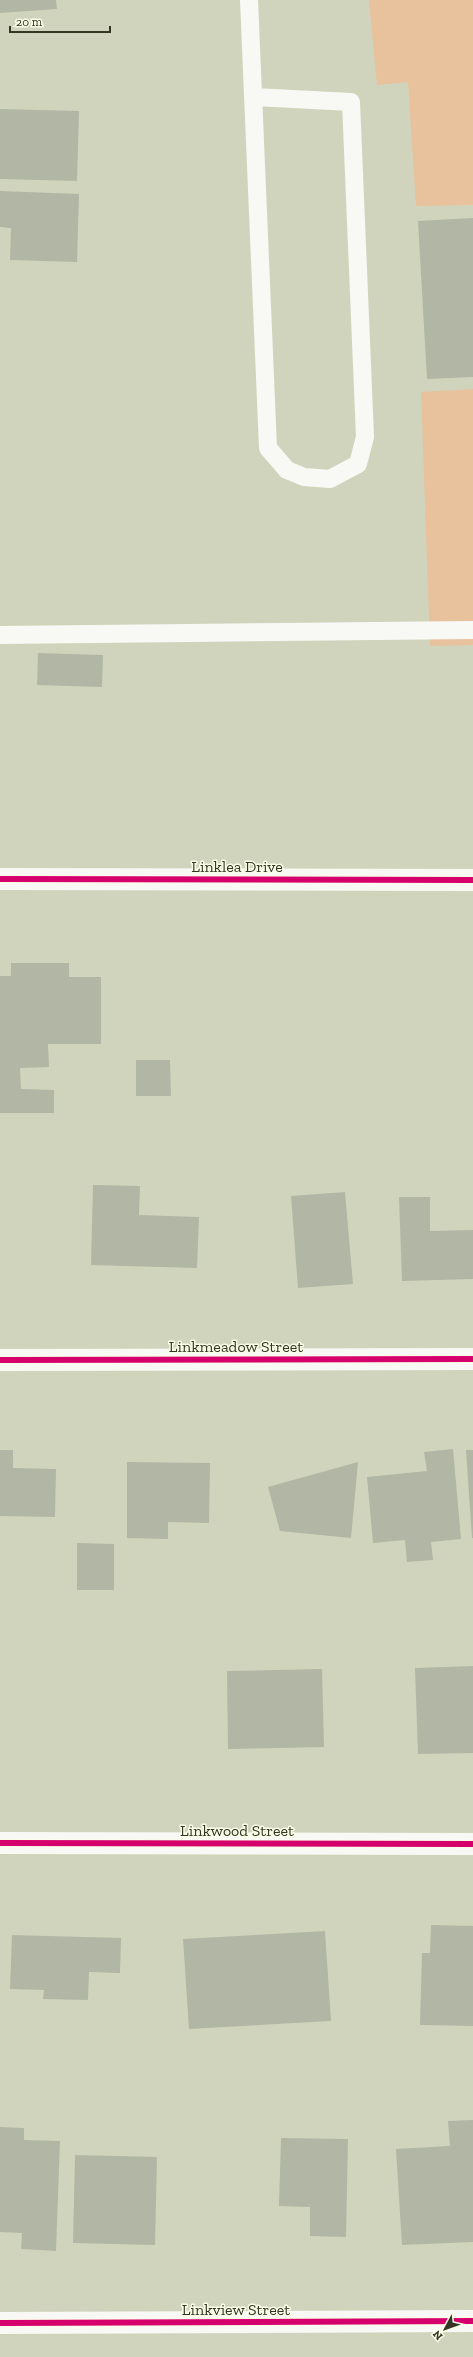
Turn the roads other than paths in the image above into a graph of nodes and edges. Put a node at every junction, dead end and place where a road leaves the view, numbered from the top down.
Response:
1 (249, 0) edge
2 (254, 97) junction
3 (473, 630) edge
4 (0, 635) edge
5 (0, 879) edge
6 (473, 880) edge
7 (473, 1359) edge
8 (0, 1360) edge
9 (0, 1843) edge
10 (473, 1844) edge
11 (473, 2321) edge
12 (0, 2322) edge

1 - 2 lane
2 - 2 lane
3 - 4 lane
5 - 6 street, Linklea Drive
7 - 8 street, Linkmeadow Street
9 - 10 street, Linkwood Street
11 - 12 street, Linkview Street

